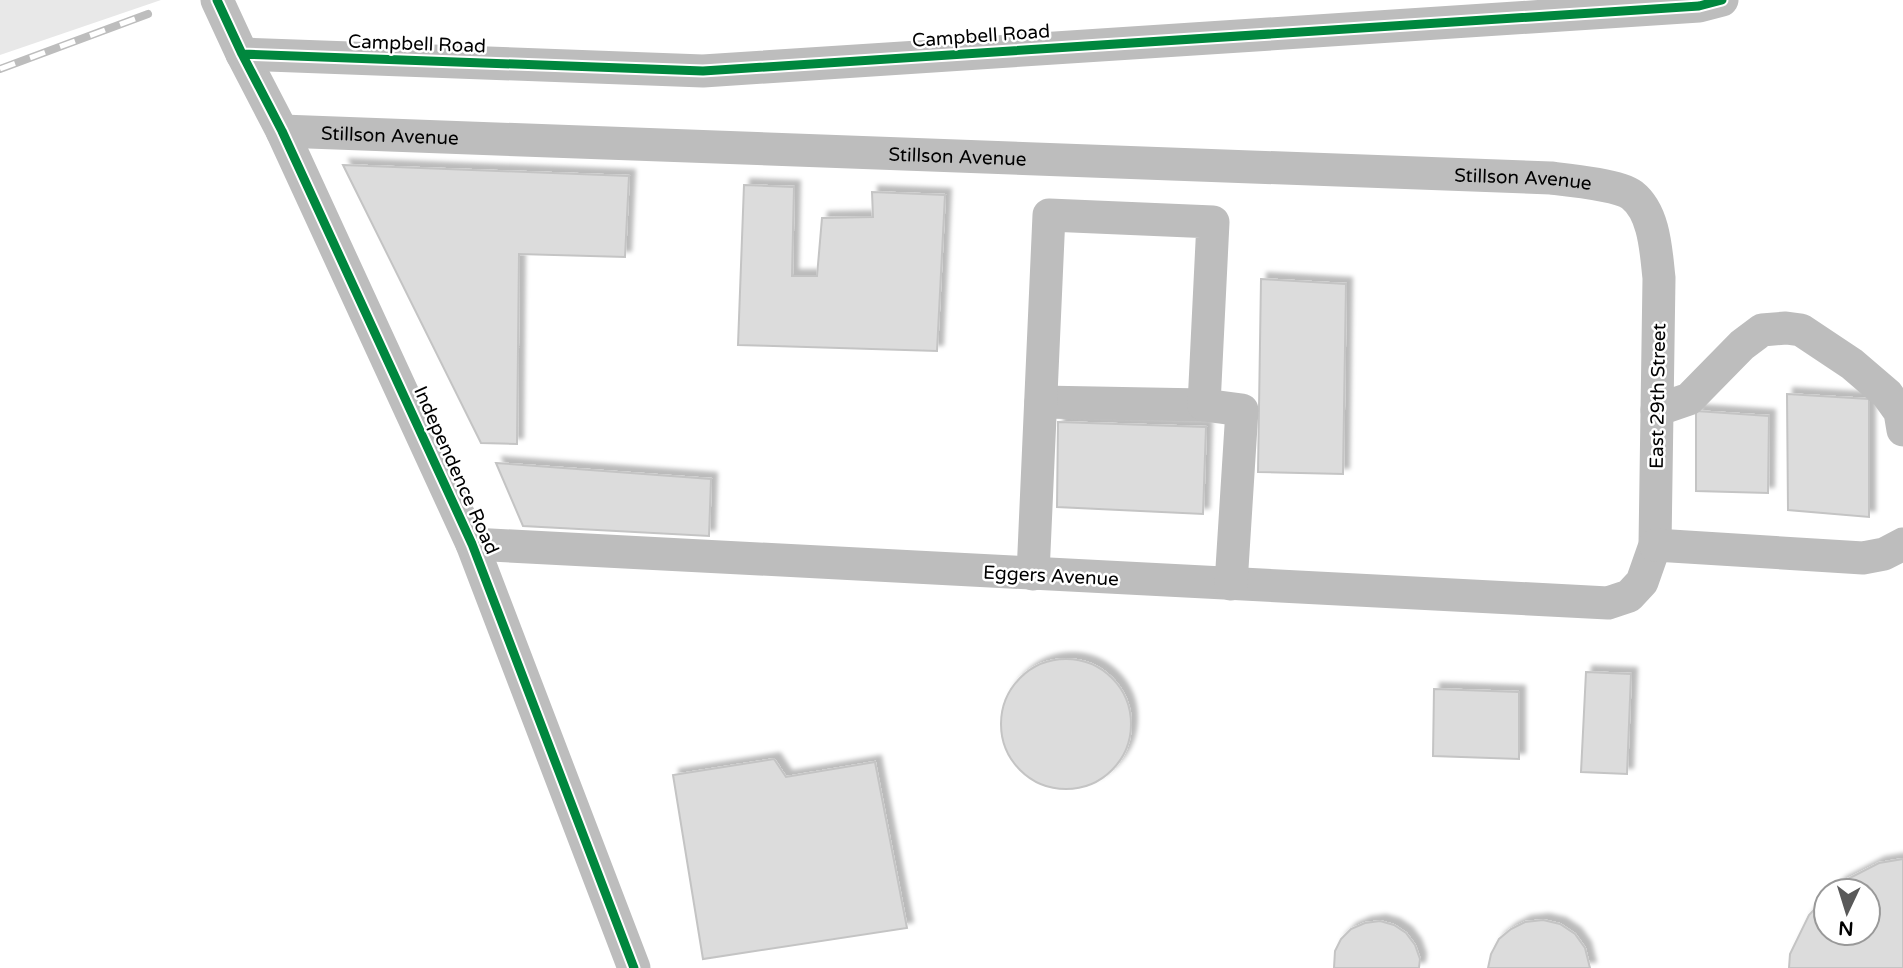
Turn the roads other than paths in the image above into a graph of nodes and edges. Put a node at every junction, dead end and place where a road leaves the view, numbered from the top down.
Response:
1 (1722, 0) edge
2 (219, 5) edge
3 (242, 54) junction
4 (282, 131) junction
5 (1631, 194) joint
6 (1041, 402) junction
7 (1204, 405) junction
8 (1657, 410) junction
9 (1903, 430) edge
10 (472, 544) junction
11 (1903, 544) edge
12 (1655, 545) junction
13 (1033, 574) junction
14 (1231, 584) junction
15 (1629, 596) joint
16 (634, 968) edge

1 - 3 street, Campbell Road
2 - 3 street, Independence Road
3 - 4 street, Independence Road
4 - 5 street, Stillson Avenue
4 - 10 street, Independence Road
5 - 8 street, East 29th Street
6 - 7 street
6 - 7 street
6 - 13 street
7 - 14 street
8 - 9 street
8 - 12 street, East 29th Street
10 - 13 street, Eggers Avenue
10 - 16 street, Independence Road
11 - 12 street
12 - 15 street, East 29th Street
13 - 14 street, Eggers Avenue
14 - 15 street, Eggers Avenue

